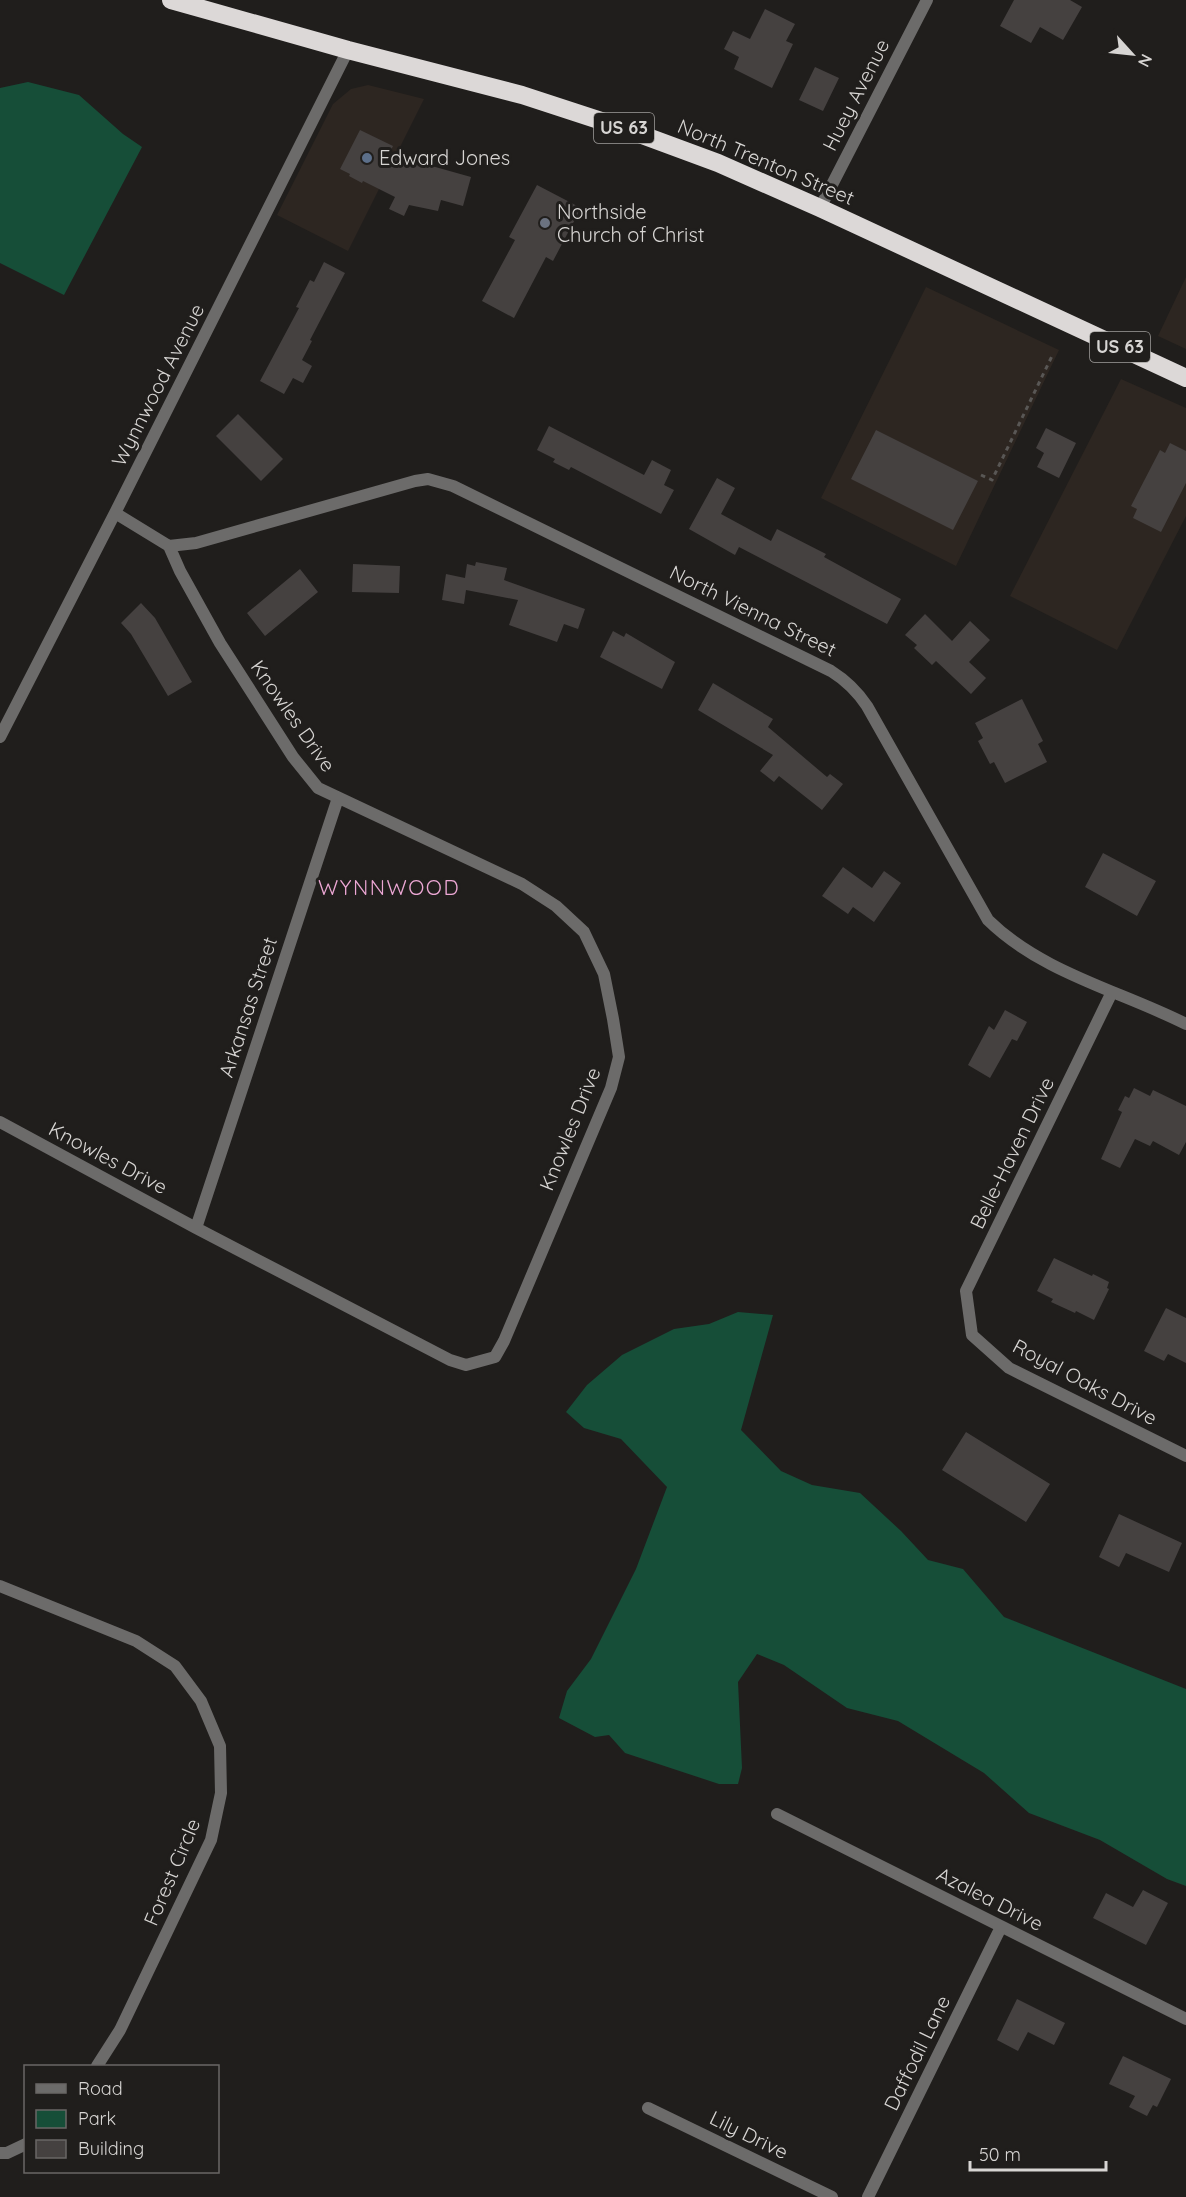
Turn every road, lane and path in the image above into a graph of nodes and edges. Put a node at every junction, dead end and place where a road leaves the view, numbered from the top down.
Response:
1 (171, 0) edge
2 (927, 0) edge
3 (209, 5) edge
4 (348, 50) junction
5 (820, 208) junction
6 (1053, 354) dead end
7 (1186, 378) edge
8 (981, 475) dead end
9 (115, 513) junction
10 (169, 546) junction
11 (0, 737) edge
12 (338, 798) junction
13 (1112, 992) junction
14 (1186, 1024) edge
15 (0, 1122) edge
16 (196, 1228) junction
17 (972, 1335) joint
18 (1186, 1456) edge
19 (0, 1586) edge
20 (777, 1814) dead end
21 (1001, 1927) junction
22 (1186, 2019) edge
23 (98, 2065) edge
24 (648, 2108) dead end
25 (24, 2145) edge
26 (0, 2153) edge
27 (832, 2197) edge
28 (868, 2197) edge

1 - 3 highway, North Trenton Street / US 63
2 - 5 street, Huey Avenue
3 - 4 highway, North Trenton Street / US 63
4 - 5 highway, North Trenton Street / US 63
4 - 9 street, Wynnwood Avenue
5 - 7 highway, North Trenton Street / US 63
6 - 8 path
9 - 10 street
9 - 11 street, Wynnwood Avenue
10 - 12 street, Knowles Drive
10 - 13 street, North Vienna Street
12 - 16 street, Arkansas Street
12 - 16 street, Knowles Drive
13 - 14 street, North Vienna Street
13 - 17 street, Belle-Haven Drive
15 - 16 street, Knowles Drive
17 - 18 street, Royal Oaks Drive
19 - 23 street, Forest Circle
20 - 21 street, Azalea Drive
21 - 22 street, Azalea Drive
21 - 28 street, Daffodil Lane
24 - 27 street, Lily Drive
25 - 26 street

